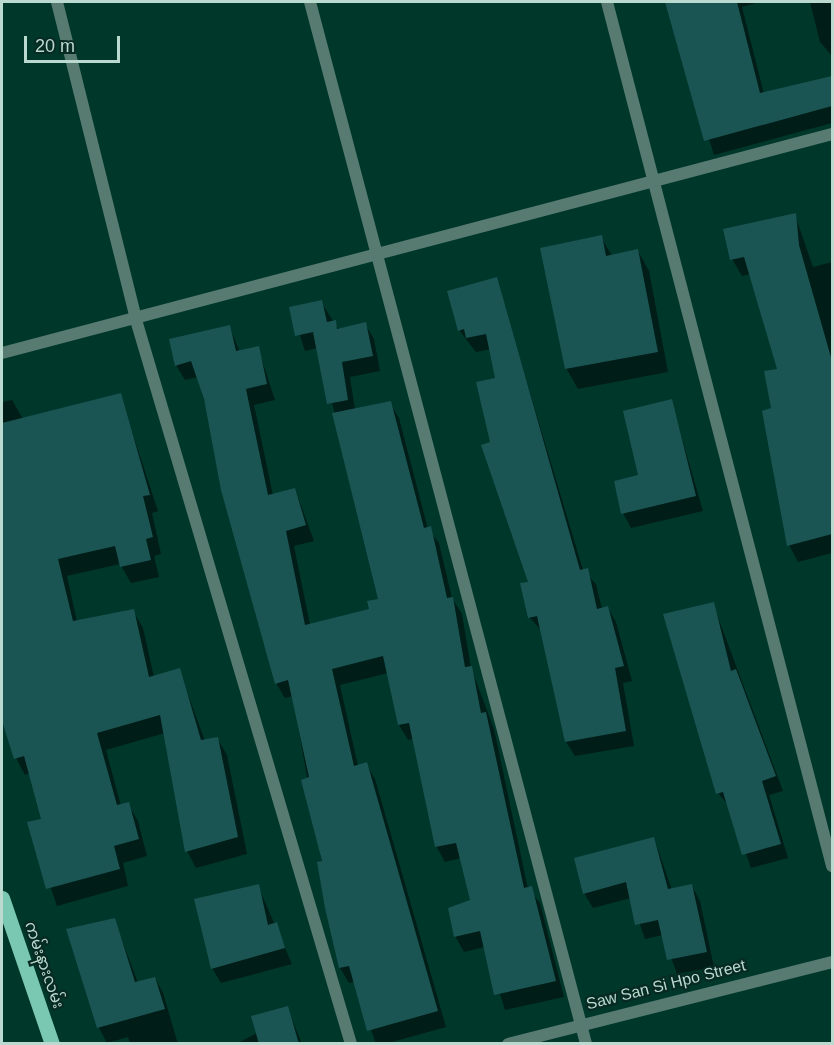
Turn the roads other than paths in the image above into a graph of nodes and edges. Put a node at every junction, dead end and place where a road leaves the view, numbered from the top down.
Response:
1 (57, 2) edge
2 (310, 2) edge
3 (607, 2) edge
4 (832, 134) edge
5 (652, 181) junction
6 (375, 259) junction
7 (136, 320) junction
8 (2, 353) edge
9 (832, 866) edge
10 (2, 898) edge
11 (832, 962) edge
12 (580, 1023) junction
13 (52, 1044) edge
14 (351, 1044) edge
15 (508, 1044) edge
16 (586, 1044) edge

1 - 7 street
2 - 6 street
3 - 5 street
4 - 5 street
5 - 6 street
5 - 9 street
6 - 7 street
6 - 12 street
7 - 8 street
7 - 14 street
10 - 13 main road, ကမ်းနားလမ်း
11 - 12 street, Saw San Si Hpo Street
12 - 15 street, Saw San Si Hpo Street
12 - 16 street

